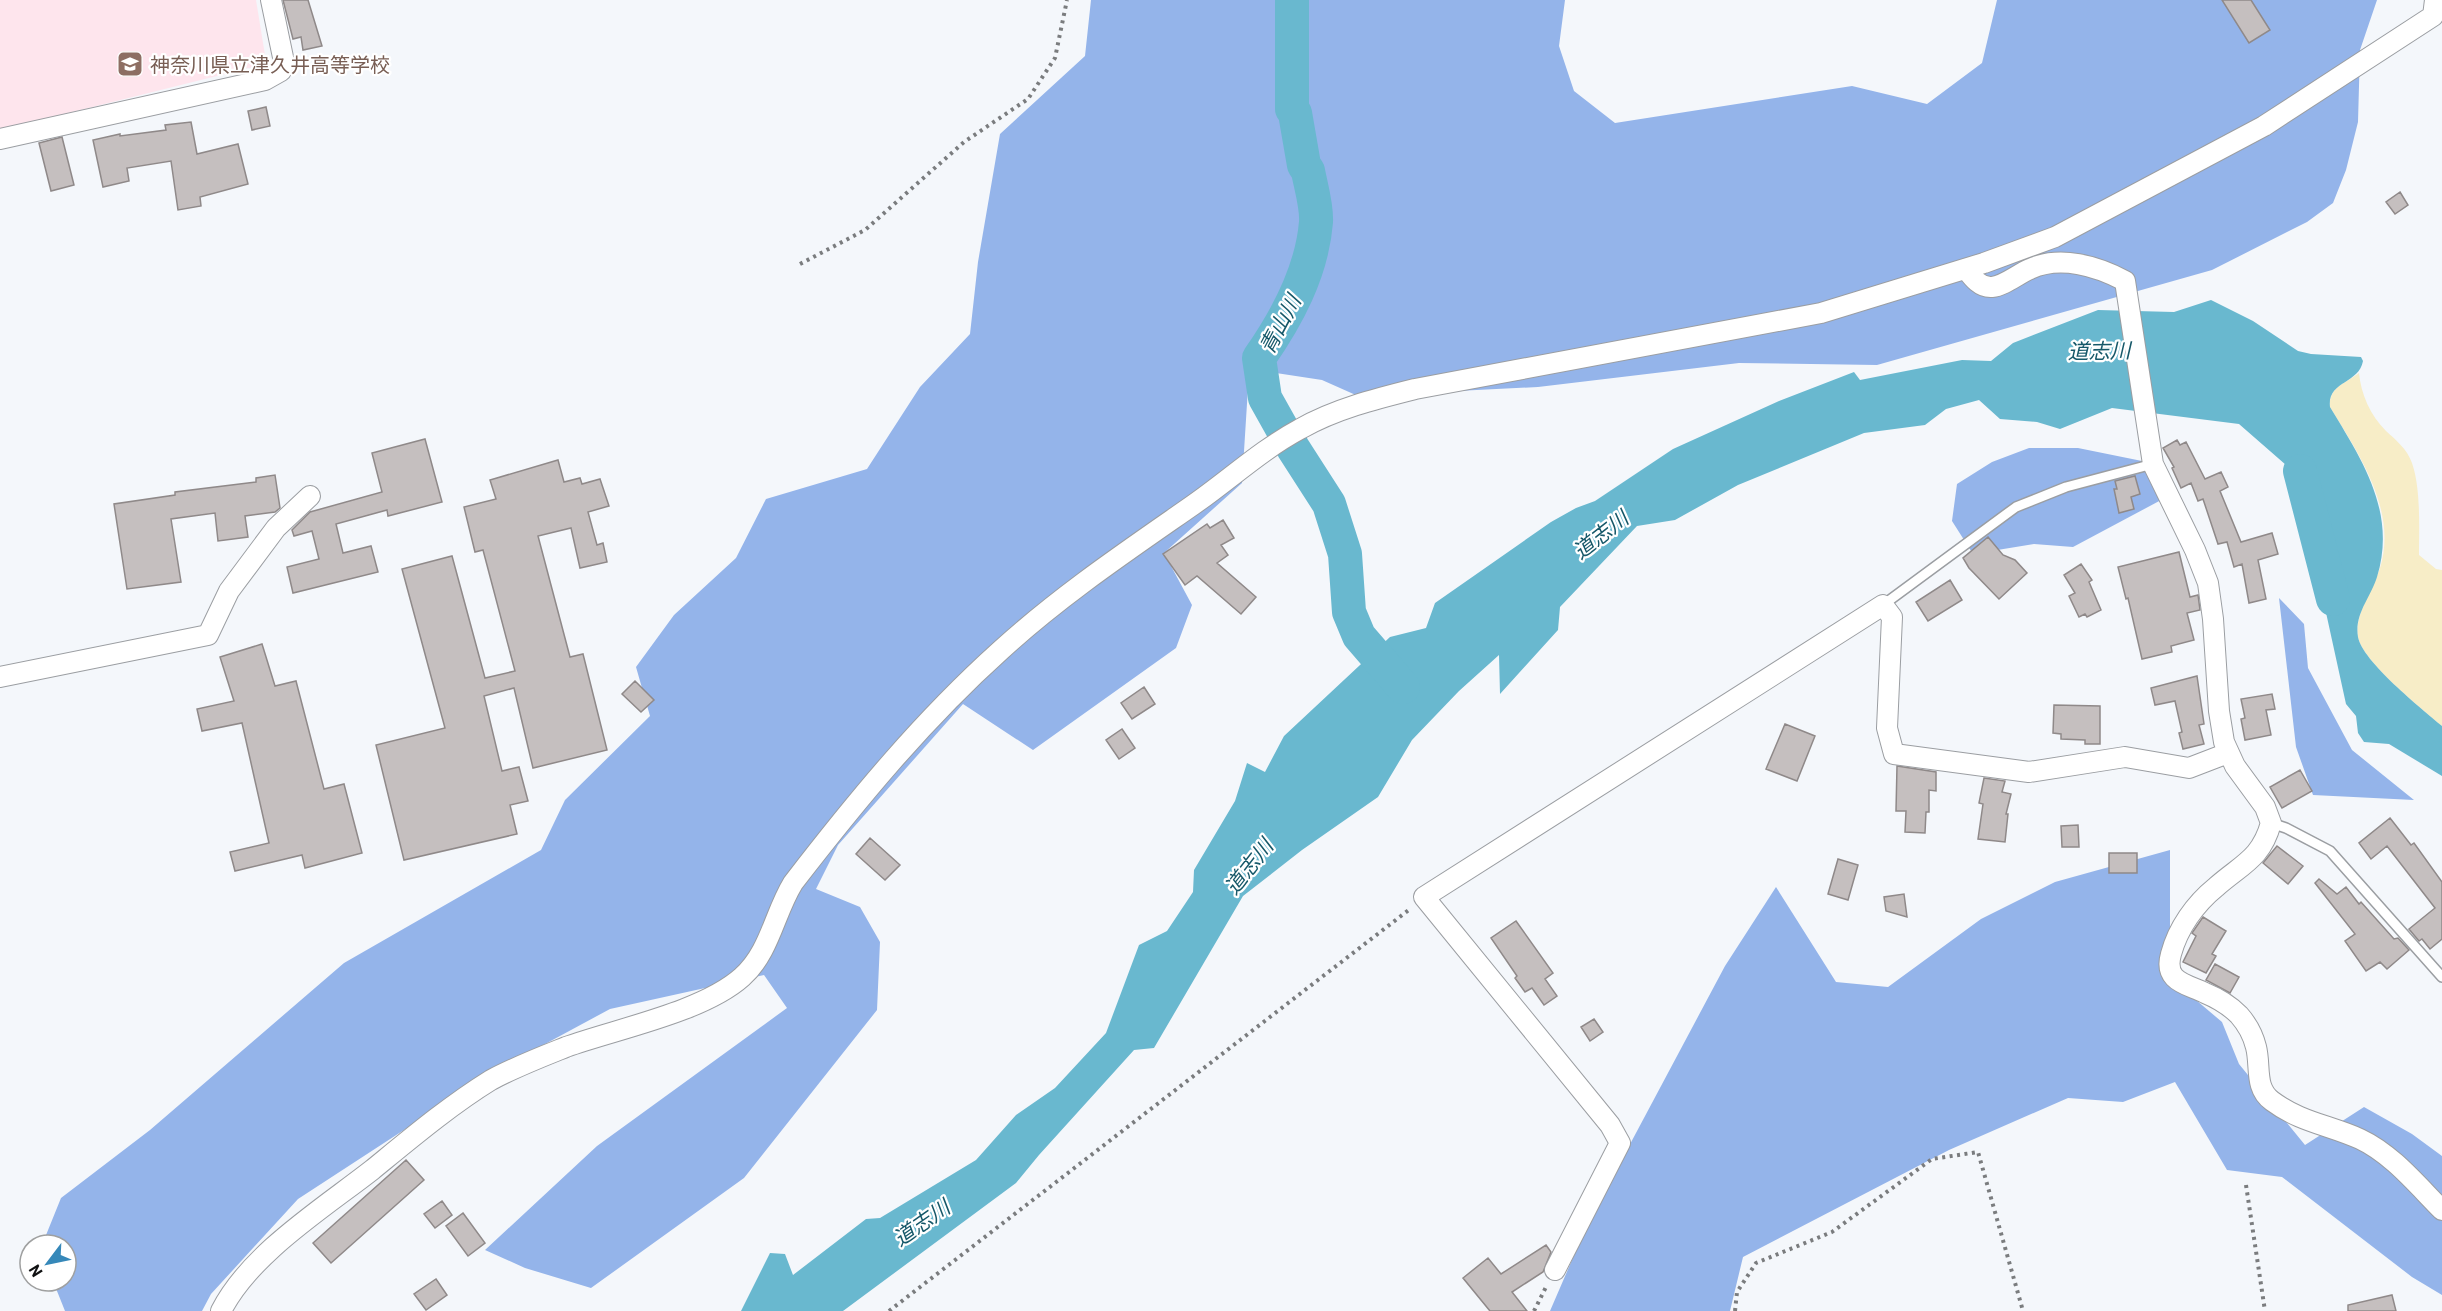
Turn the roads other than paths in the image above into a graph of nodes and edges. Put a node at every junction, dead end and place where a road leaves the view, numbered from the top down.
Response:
1 (271, 0) edge
2 (2435, 0) edge
3 (0, 139) edge
4 (1966, 269) junction
5 (2153, 464) junction
6 (310, 496) dead end
7 (1883, 605) junction
8 (0, 677) edge
9 (2228, 753) junction
10 (2271, 823) junction
11 (2442, 977) edge
12 (2442, 1210) edge
13 (1555, 1270) road end
14 (222, 1311) edge

1 - 3 street
2 - 4 street
4 - 5 street
4 - 14 street
5 - 7 lane
5 - 9 street
6 - 8 street
7 - 9 street
7 - 13 street
9 - 10 street
10 - 11 lane
10 - 12 street

